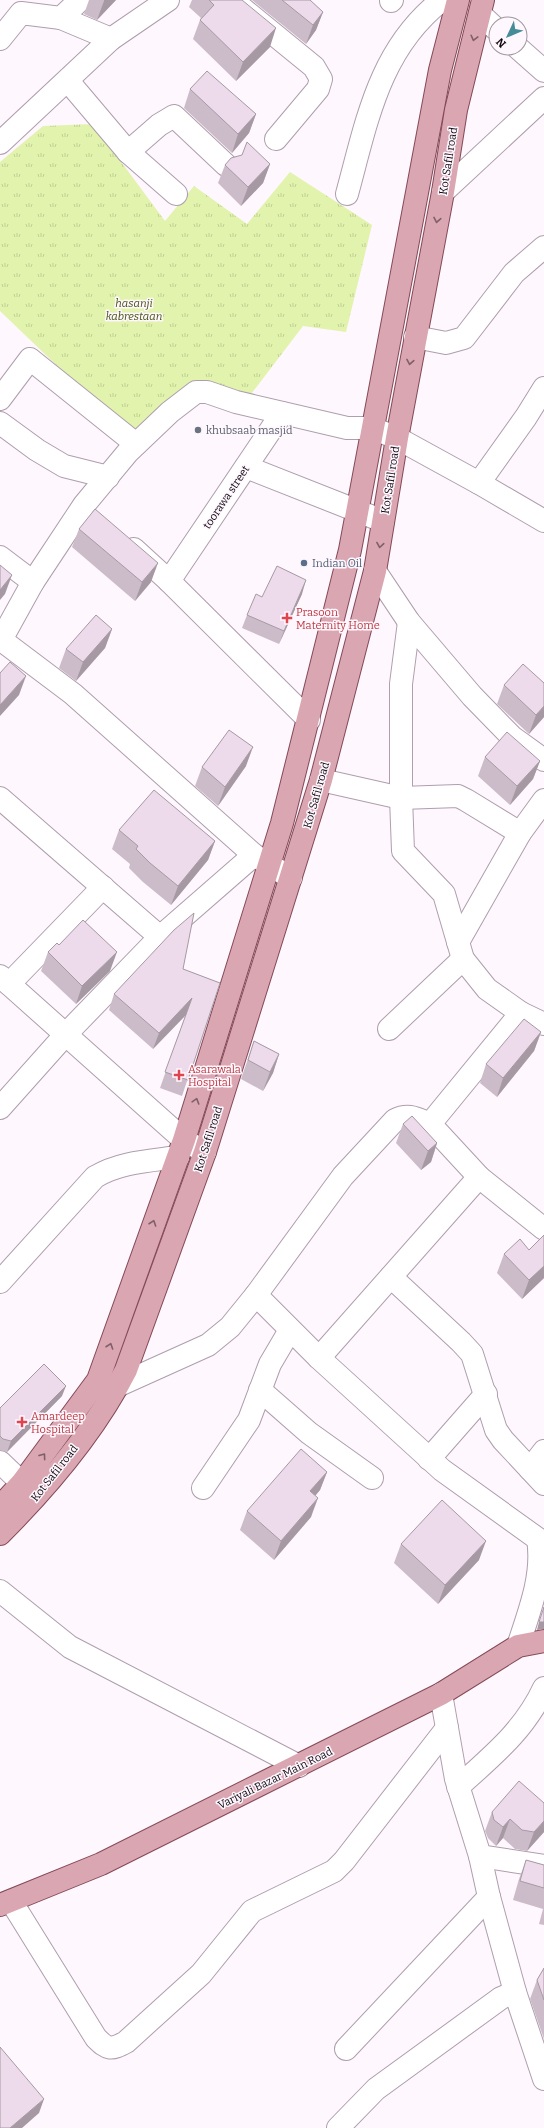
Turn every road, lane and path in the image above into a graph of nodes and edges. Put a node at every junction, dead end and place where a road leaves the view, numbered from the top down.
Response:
1 (80, 0) edge
2 (168, 0) edge
3 (232, 0) edge
4 (442, 0) edge
5 (458, 0) edge
6 (16, 6) edge
7 (481, 7) edge
8 (488, 17) edge
9 (61, 18) junction
10 (0, 39) edge
11 (111, 39) junction
12 (527, 56) edge
13 (544, 71) edge
14 (68, 81) junction
15 (544, 98) edge
16 (276, 139) dead end
17 (0, 142) edge
18 (128, 152) junction
19 (226, 165) edge
20 (443, 192) junction
21 (176, 194) dead end
22 (347, 194) dead end
23 (544, 246) edge
24 (415, 337) junction
25 (544, 388) edge
26 (0, 399) edge
27 (282, 413) junction
28 (0, 423) edge
29 (372, 428) junction
30 (397, 438) junction
31 (136, 444) junction
32 (246, 467) junction
33 (108, 477) junction
34 (479, 483) junction
35 (84, 505) junction
36 (358, 511) junction
37 (101, 520) edge
38 (384, 521) junction
39 (544, 522) edge
40 (118, 535) edge
41 (0, 557) edge
42 (375, 571) junction
43 (169, 581) junction
44 (33, 582) junction
45 (409, 622) junction
46 (1, 639) edge
47 (309, 720) junction
48 (544, 760) edge
49 (321, 780) junction
50 (0, 798) edge
51 (401, 798) junction
52 (543, 806) edge
53 (520, 833) junction
54 (261, 860) junction
55 (291, 878) junction
56 (103, 887) junction
57 (160, 937) junction
58 (461, 951) junction
59 (5, 980) edge
60 (521, 1013) junction
61 (544, 1024) edge
62 (389, 1029) dead end
63 (66, 1034) junction
64 (0, 1108) edge
65 (430, 1124) junction
66 (181, 1149) junction
67 (205, 1152) junction
68 (479, 1177) junction
69 (544, 1230) edge
70 (391, 1278) junction
71 (0, 1282) edge
72 (256, 1295) junction
73 (290, 1330) junction
74 (319, 1358) junction
75 (117, 1386) junction
76 (260, 1390) junction
77 (486, 1394) junction
78 (544, 1451) edge
79 (429, 1459) junction
80 (0, 1462) edge
81 (537, 1477) edge
82 (372, 1478) dead end
83 (22, 1483) junction
84 (203, 1488) dead end
85 (0, 1507) edge
86 (0, 1534) edge
87 (541, 1535) edge
88 (0, 1591) edge
89 (544, 1641) edge
90 (518, 1646) junction
91 (441, 1694) junction
92 (542, 1698) edge
93 (447, 1728) junction
94 (299, 1766) junction
95 (458, 1787) junction
96 (480, 1856) junction
97 (544, 1866) edge
98 (488, 1897) junction
99 (6, 1903) edge
100 (515, 1992) junction
101 (346, 2049) dead end
102 (544, 2079) edge
103 (338, 2128) edge

1 - 9 street
2 - 11 street
3 - 16 street
4 - 22 street
5 - 29 main road, Kot Safil road
6 - 9 street
6 - 10 street
7 - 8 street
7 -> 20 main road, Kot Safil road
9 - 11 street
11 - 14 street
12 - 13 street
14 - 17 street
14 - 18 street
15 - 20 street
18 - 19 street
18 - 21 street
20 -> 24 main road, Kot Safil road
23 - 24 street
24 -> 30 main road, Kot Safil road
25 - 34 street
26 - 31 street
27 - 29 street
27 - 31 street
27 - 32 street, toorawa street
28 - 33 street
29 - 30 street
29 - 36 main road, Kot Safil road
30 - 34 street
30 - 38 main road, Kot Safil road
31 - 33 street
32 - 36 street
32 - 43 street, toorawa street
33 - 35 street
34 - 39 street
35 - 37 street
35 - 44 street
36 - 38 street
36 - 47 main road, Kot Safil road
38 -> 42 main road, Kot Safil road
40 - 43 street
41 - 44 street
42 - 45 street
42 - 49 main road, Kot Safil road
43 - 47 street
44 - 46 street
45 - 48 street
45 - 51 street
46 - 54 street
47 - 54 main road, Kot Safil road
49 - 51 street
49 - 55 main road, Kot Safil road
50 - 56 street
51 - 53 street
51 - 58 street
52 - 53 street
53 - 58 street
54 - 55 street
54 - 57 street
66 -> 54 main road, Kot Safil road
55 - 67 main road, Kot Safil road
56 - 57 street
56 - 59 street
57 - 63 street
58 - 60 street
58 - 62 street
59 - 63 street
60 - 61 street
60 - 65 street
63 - 64 street
63 - 66 street
65 - 68 street
65 - 72 street
66 - 67 street
66 - 71 street
83 -> 66 main road, Kot Safil road
67 - 75 main road, Kot Safil road
68 - 69 street
68 - 70 street
70 - 74 street
70 - 77 street
72 - 73 street
72 - 75 street
73 - 74 street
73 - 76 street
74 - 79 street
75 - 86 main road, Kot Safil road
76 - 82 street
76 - 84 street
77 - 79 street
77 - 81 street
78 - 81 street
79 - 87 street
80 - 83 street
83 - 85 main road, Kot Safil road
87 - 90 street
88 - 94 street
89 - 90 main road, Variyali Bazar Main Road
90 - 91 main road, Variyali Bazar Main Road
91 - 93 street
91 - 94 main road, Variyali Bazar Main Road
92 - 95 street
93 - 95 street
93 - 99 street
94 - 99 main road, Variyali Bazar Main Road
95 - 96 street
96 - 97 street
96 - 98 street
98 - 100 street
98 - 101 street
100 - 102 street
100 - 103 street

